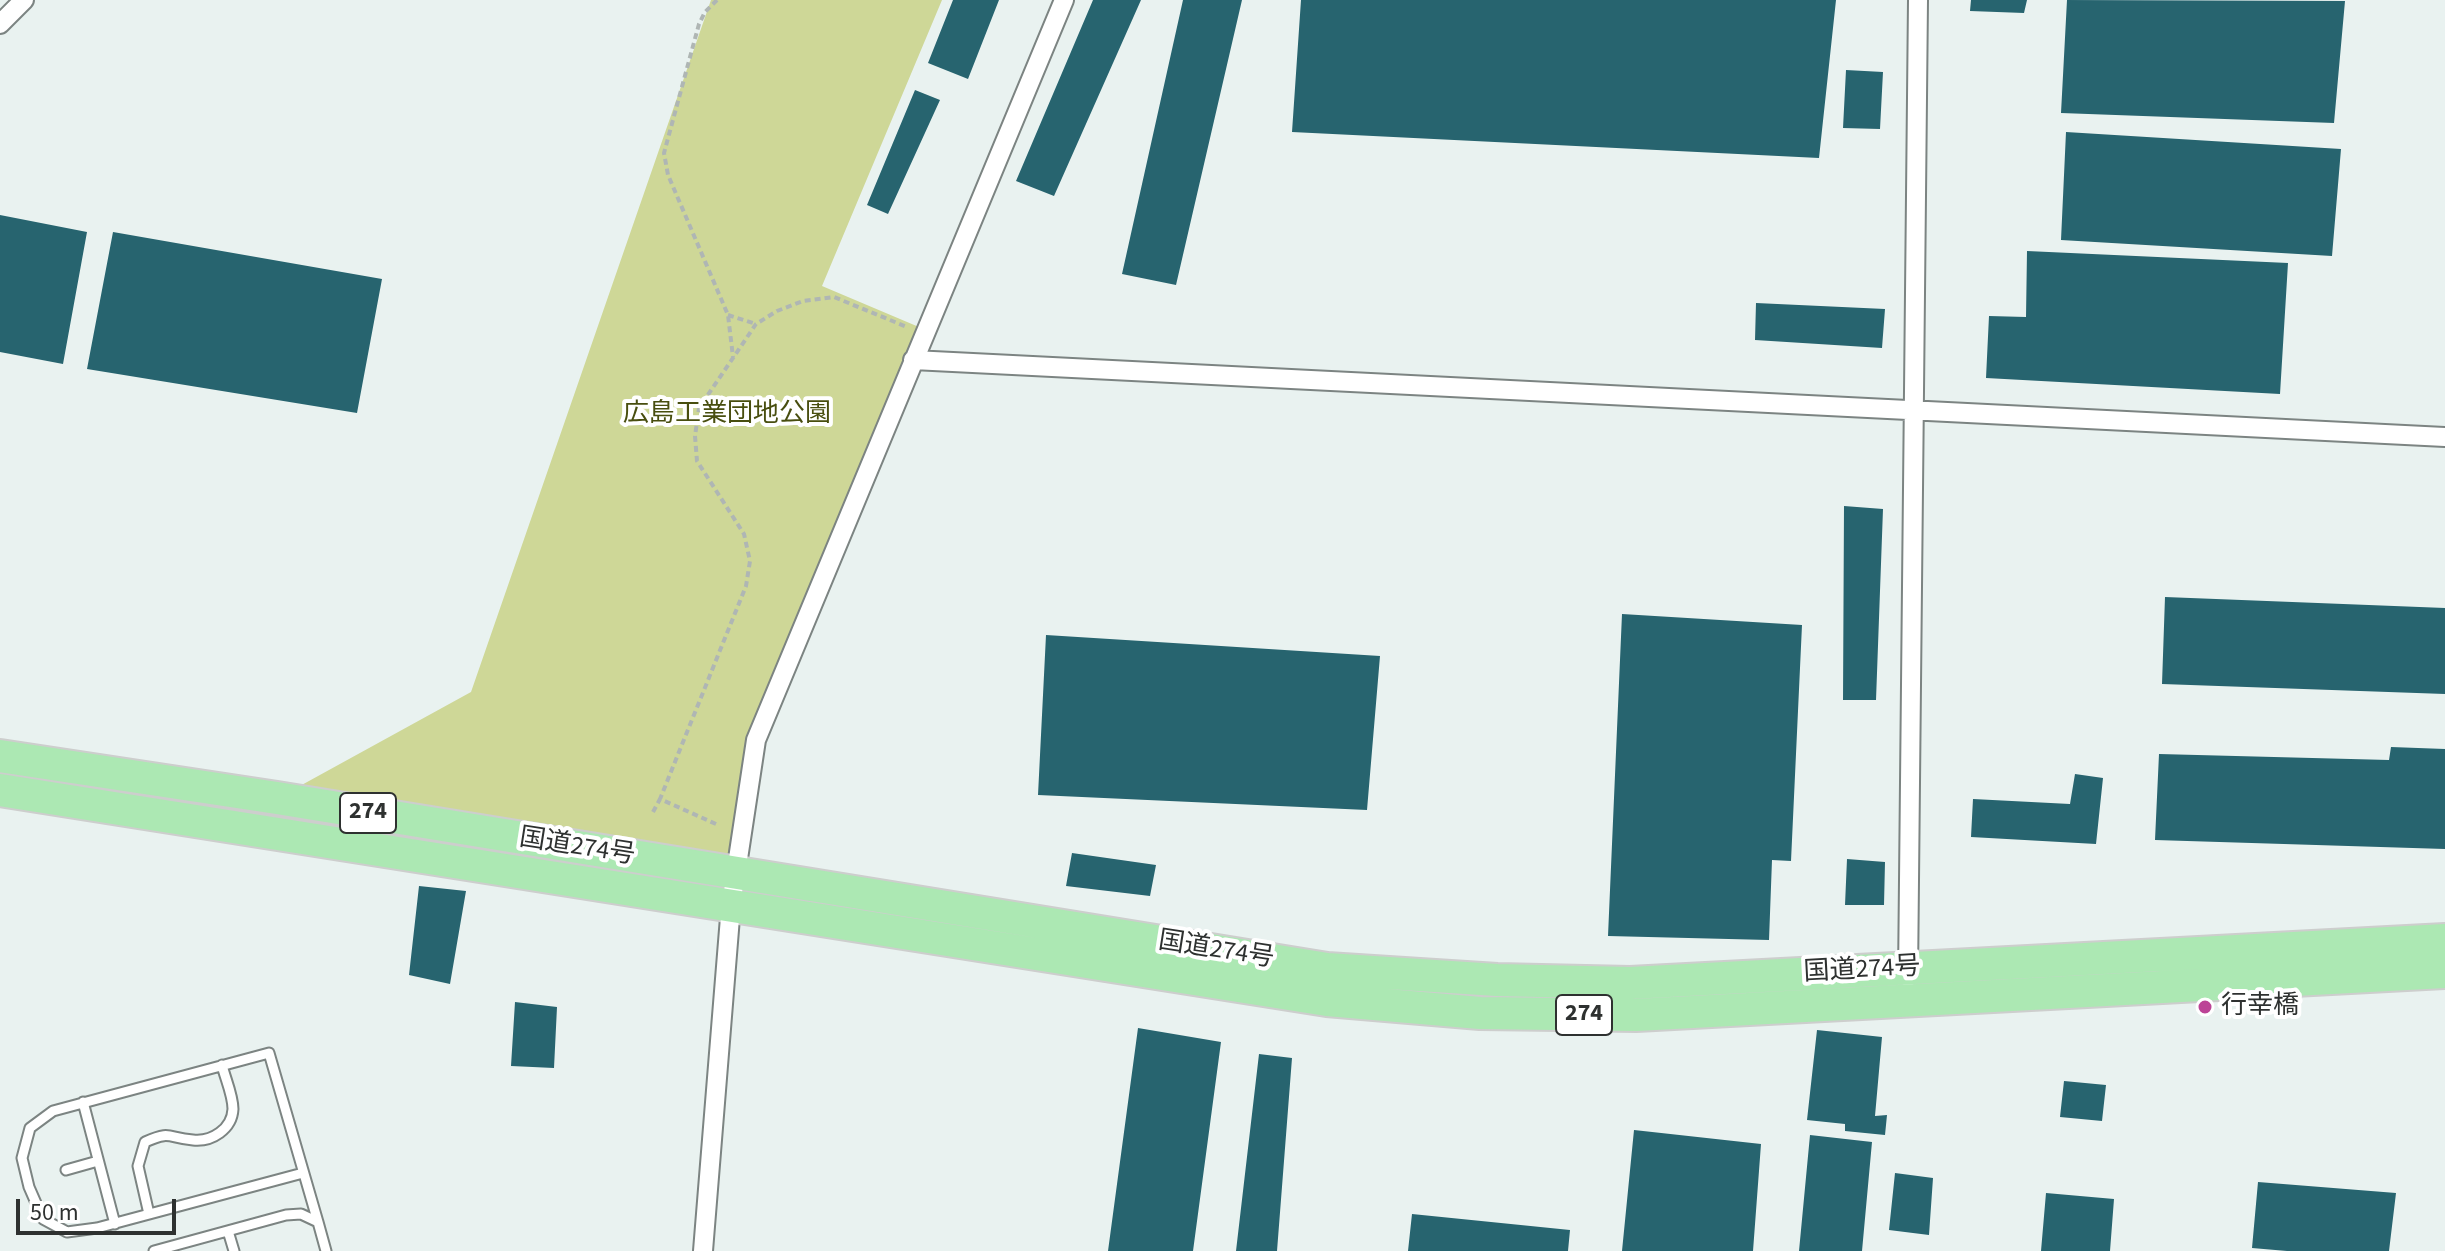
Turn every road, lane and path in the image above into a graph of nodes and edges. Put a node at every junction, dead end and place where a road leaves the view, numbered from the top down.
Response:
1 (24, 0) edge
2 (717, 0) edge
3 (1064, 0) edge
4 (1918, 0) edge
5 (0, 24) edge
6 (728, 315) junction
7 (756, 324) junction
8 (924, 335) junction
9 (733, 357) junction
10 (913, 360) junction
11 (1914, 411) junction
12 (2445, 437) edge
13 (0, 756) edge
14 (0, 790) edge
15 (660, 799) junction
16 (653, 812) dead end
17 (716, 824) dead end
18 (734, 874) junction
19 (731, 905) junction
20 (2445, 940) edge
21 (1908, 969) junction
22 (2445, 972) edge
23 (1909, 1002) junction
24 (222, 1065) junction
25 (83, 1102) junction
26 (98, 1161) junction
27 (66, 1170) dead end
28 (303, 1173) junction
29 (149, 1214) junction
30 (318, 1222) junction
31 (115, 1224) junction
32 (228, 1231) junction
33 (154, 1251) edge
34 (234, 1251) edge
35 (326, 1251) edge
36 (703, 1251) edge

1 - 5 street
2 - 6 path
3 - 8 street
4 - 11 street
6 - 7 path
6 - 9 path
7 - 8 path
7 - 9 path
8 - 10 street
9 - 15 path
10 - 11 street
10 - 18 street
11 - 12 street
11 - 21 street
13 - 18 highway, 国道274号 / 274
14 - 19 highway, 国道274号 / 274
15 - 16 path
15 - 17 path
18 - 19 street
18 - 21 highway, 国道274号 / 274
19 - 23 highway, 国道274号 / 274
19 - 36 street
20 - 21 highway, 国道274号 / 274
21 - 23 street
22 - 23 highway, 国道274号 / 274
24 - 25 lane
24 - 28 lane
24 - 29 lane
25 - 26 lane
25 - 31 lane
26 - 27 lane
26 - 31 lane
28 - 29 lane
28 - 30 lane
29 - 31 lane
30 - 32 lane
30 - 35 lane
32 - 33 lane
32 - 34 lane

